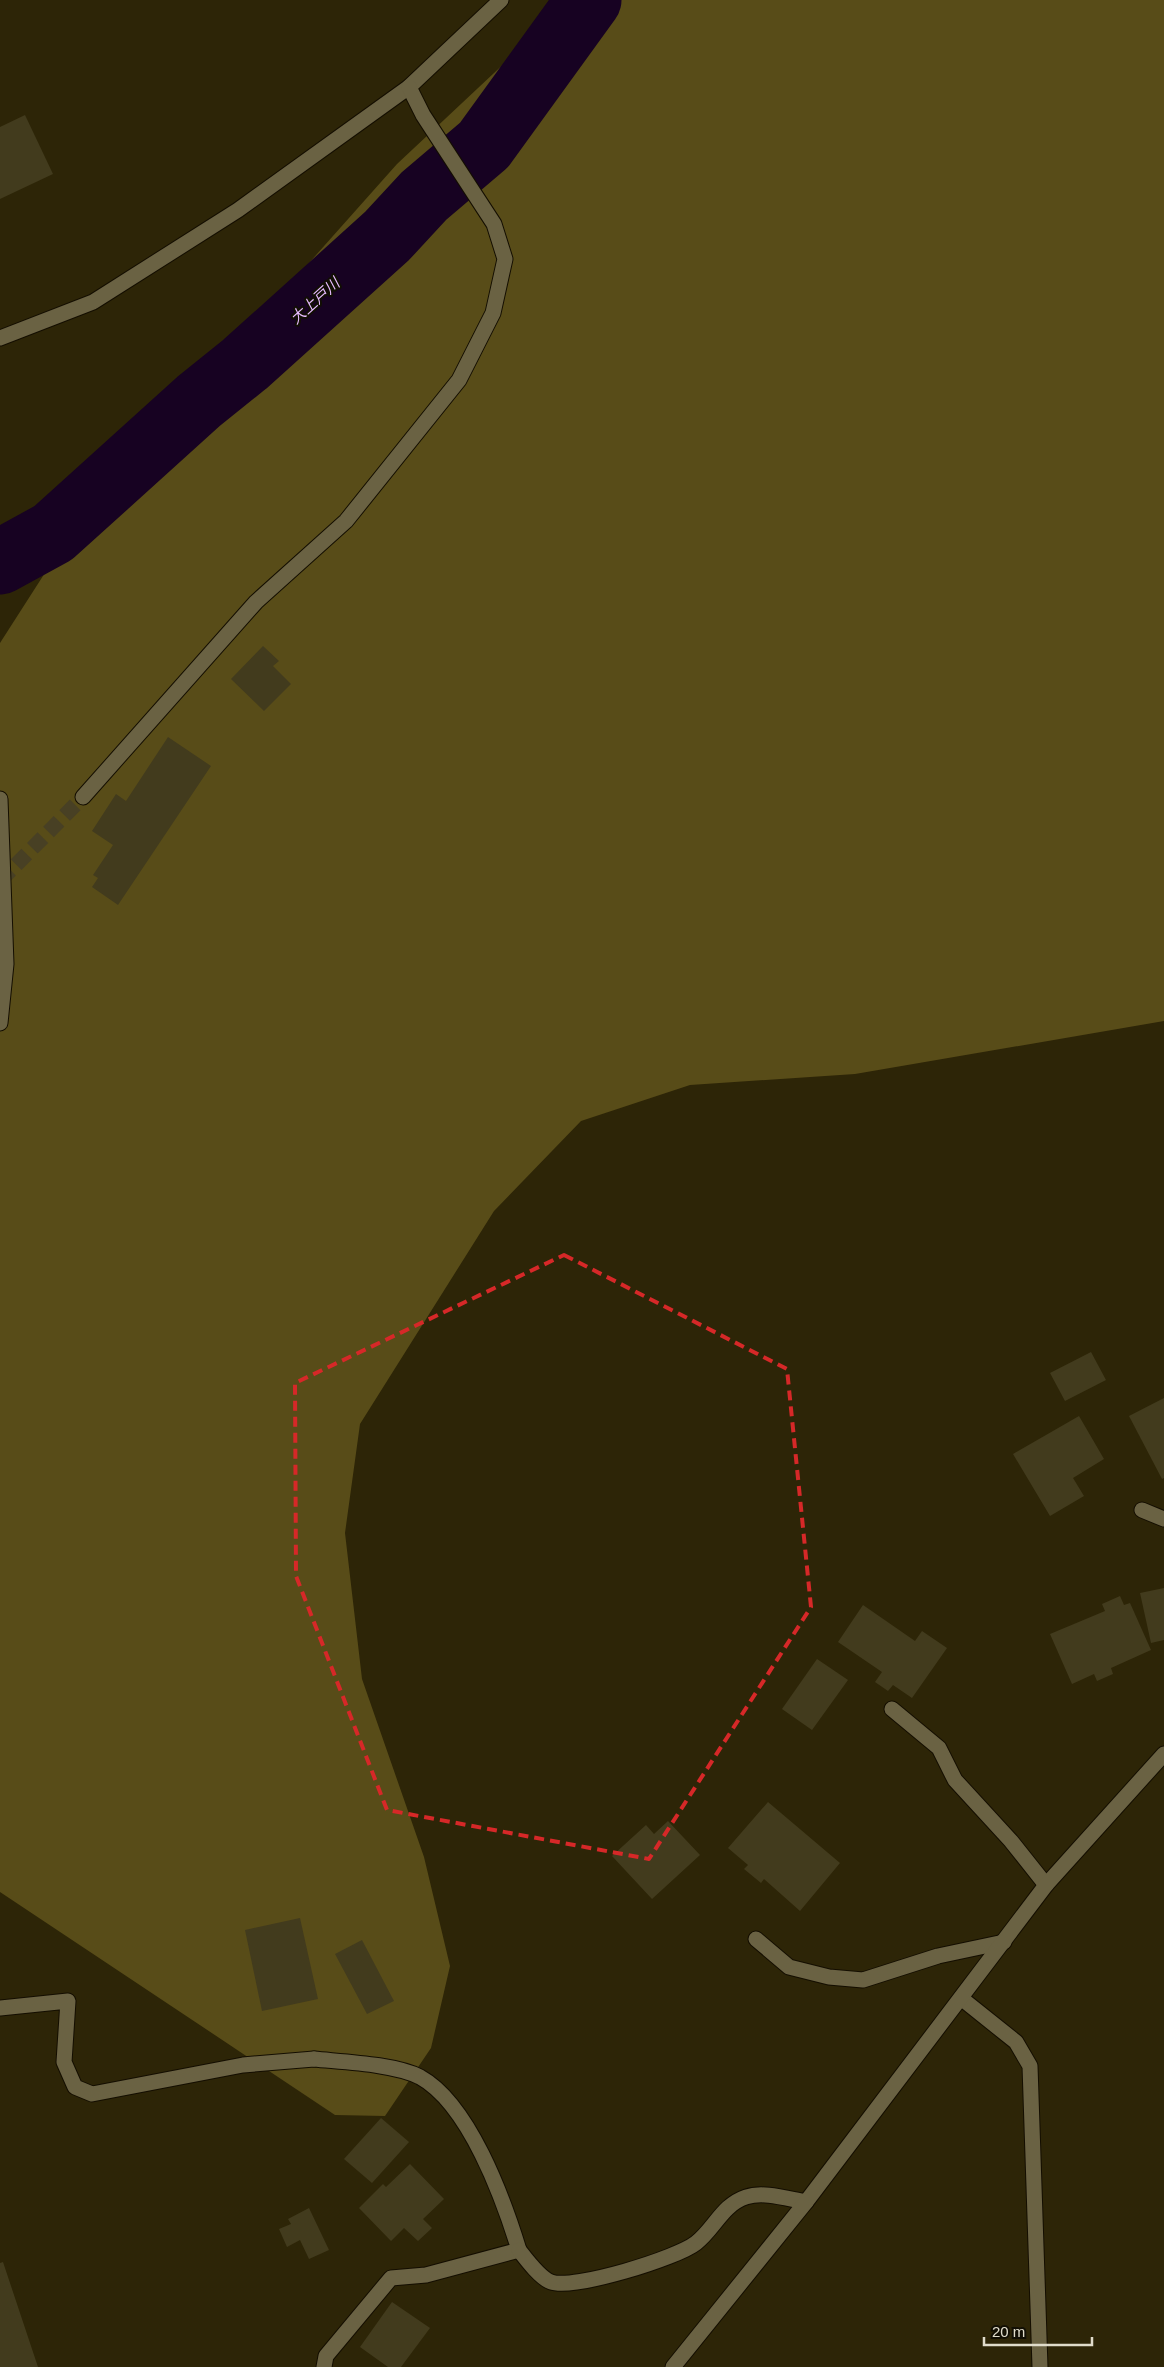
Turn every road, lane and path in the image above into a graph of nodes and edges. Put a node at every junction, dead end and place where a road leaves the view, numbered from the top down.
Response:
1 (501, 0) edge
2 (410, 87) junction
3 (0, 338) edge
4 (83, 796) tunnel mouth
5 (0, 798) edge
6 (0, 1023) edge
7 (1142, 1510) dead end
8 (1164, 1519) edge
9 (892, 1709) dead end
10 (1164, 1754) edge
11 (1046, 1885) junction
12 (756, 1939) dead end
13 (1004, 1942) junction
14 (961, 1998) junction
15 (0, 2008) edge
16 (806, 2202) junction
17 (519, 2250) junction
18 (324, 2367) edge
19 (673, 2367) edge
20 (1040, 2367) edge

1 - 2 street
2 - 3 street
2 - 4 street
5 - 6 street
7 - 8 street
9 - 11 street
10 - 11 street
11 - 13 street
12 - 13 street
13 - 14 street
14 - 16 street
14 - 20 street
15 - 17 street
16 - 17 street
16 - 19 street
17 - 18 street

